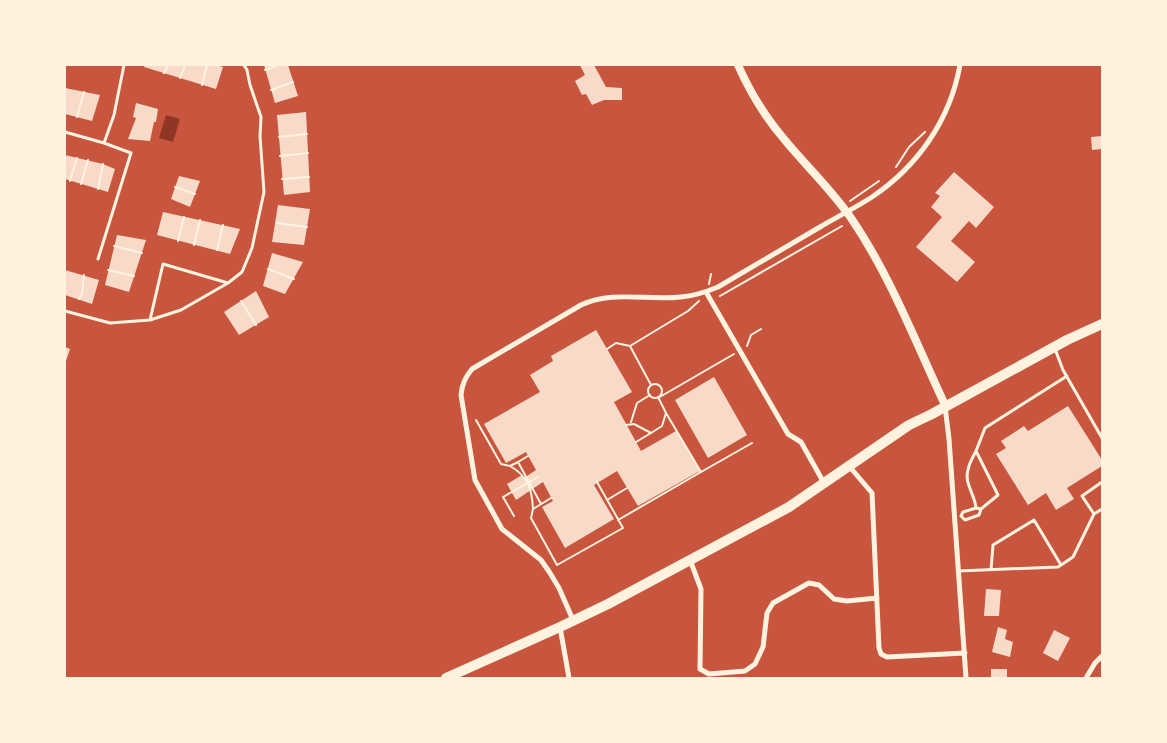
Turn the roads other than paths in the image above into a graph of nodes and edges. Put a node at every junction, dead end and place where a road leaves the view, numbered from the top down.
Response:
1 (124, 65) edge
2 (244, 65) edge
3 (738, 65) edge
4 (960, 65) edge
5 (65, 132) edge
6 (104, 143) junction
7 (846, 212) junction
8 (98, 259) dead end
9 (228, 283) junction
10 (706, 292) junction
11 (65, 311) edge
12 (150, 320) junction
13 (1102, 324) edge
14 (1054, 346) junction
15 (1066, 376) junction
16 (945, 405) junction
17 (1102, 438) edge
18 (976, 451) junction
19 (849, 466) junction
20 (1102, 482) edge
21 (824, 483) junction
22 (976, 508) junction
23 (1102, 509) edge
24 (981, 510) junction
25 (1094, 514) junction
26 (960, 516) junction
27 (954, 518) junction
28 (689, 560) junction
29 (1061, 565) junction
30 (991, 570) junction
31 (958, 571) junction
32 (877, 598) junction
33 (574, 621) junction
34 (560, 627) junction
35 (964, 653) junction
36 (1102, 656) edge
37 (463, 674) edge
38 (446, 678) edge
39 (569, 678) edge
40 (966, 678) edge
41 (1086, 678) edge

1 - 6 lane
2 - 9 lane
3 - 7 street
4 - 7 street
5 - 6 lane
6 - 8 lane
7 - 10 street
7 - 16 street
9 - 12 lane
9 - 12 lane
10 - 21 street
10 - 33 street
11 - 12 lane
13 - 14 main road
14 - 15 lane
14 - 16 main road
15 - 17 lane
15 - 18 lane
16 - 19 main road
16 - 27 street
18 - 22 lane
18 - 24 lane
19 - 21 main road
19 - 32 street
20 - 25 lane
21 - 28 main road
22 - 24 lane
22 - 26 lane
23 - 25 lane
24 - 26 lane
25 - 29 lane
26 - 27 lane
27 - 31 street
28 - 32 street
28 - 33 main road
29 - 30 lane
29 - 30 lane
30 - 31 lane
31 - 35 street
32 - 35 street
33 - 34 main road
34 - 37 main road
34 - 39 street
35 - 40 street
36 - 41 street
37 - 38 main road

